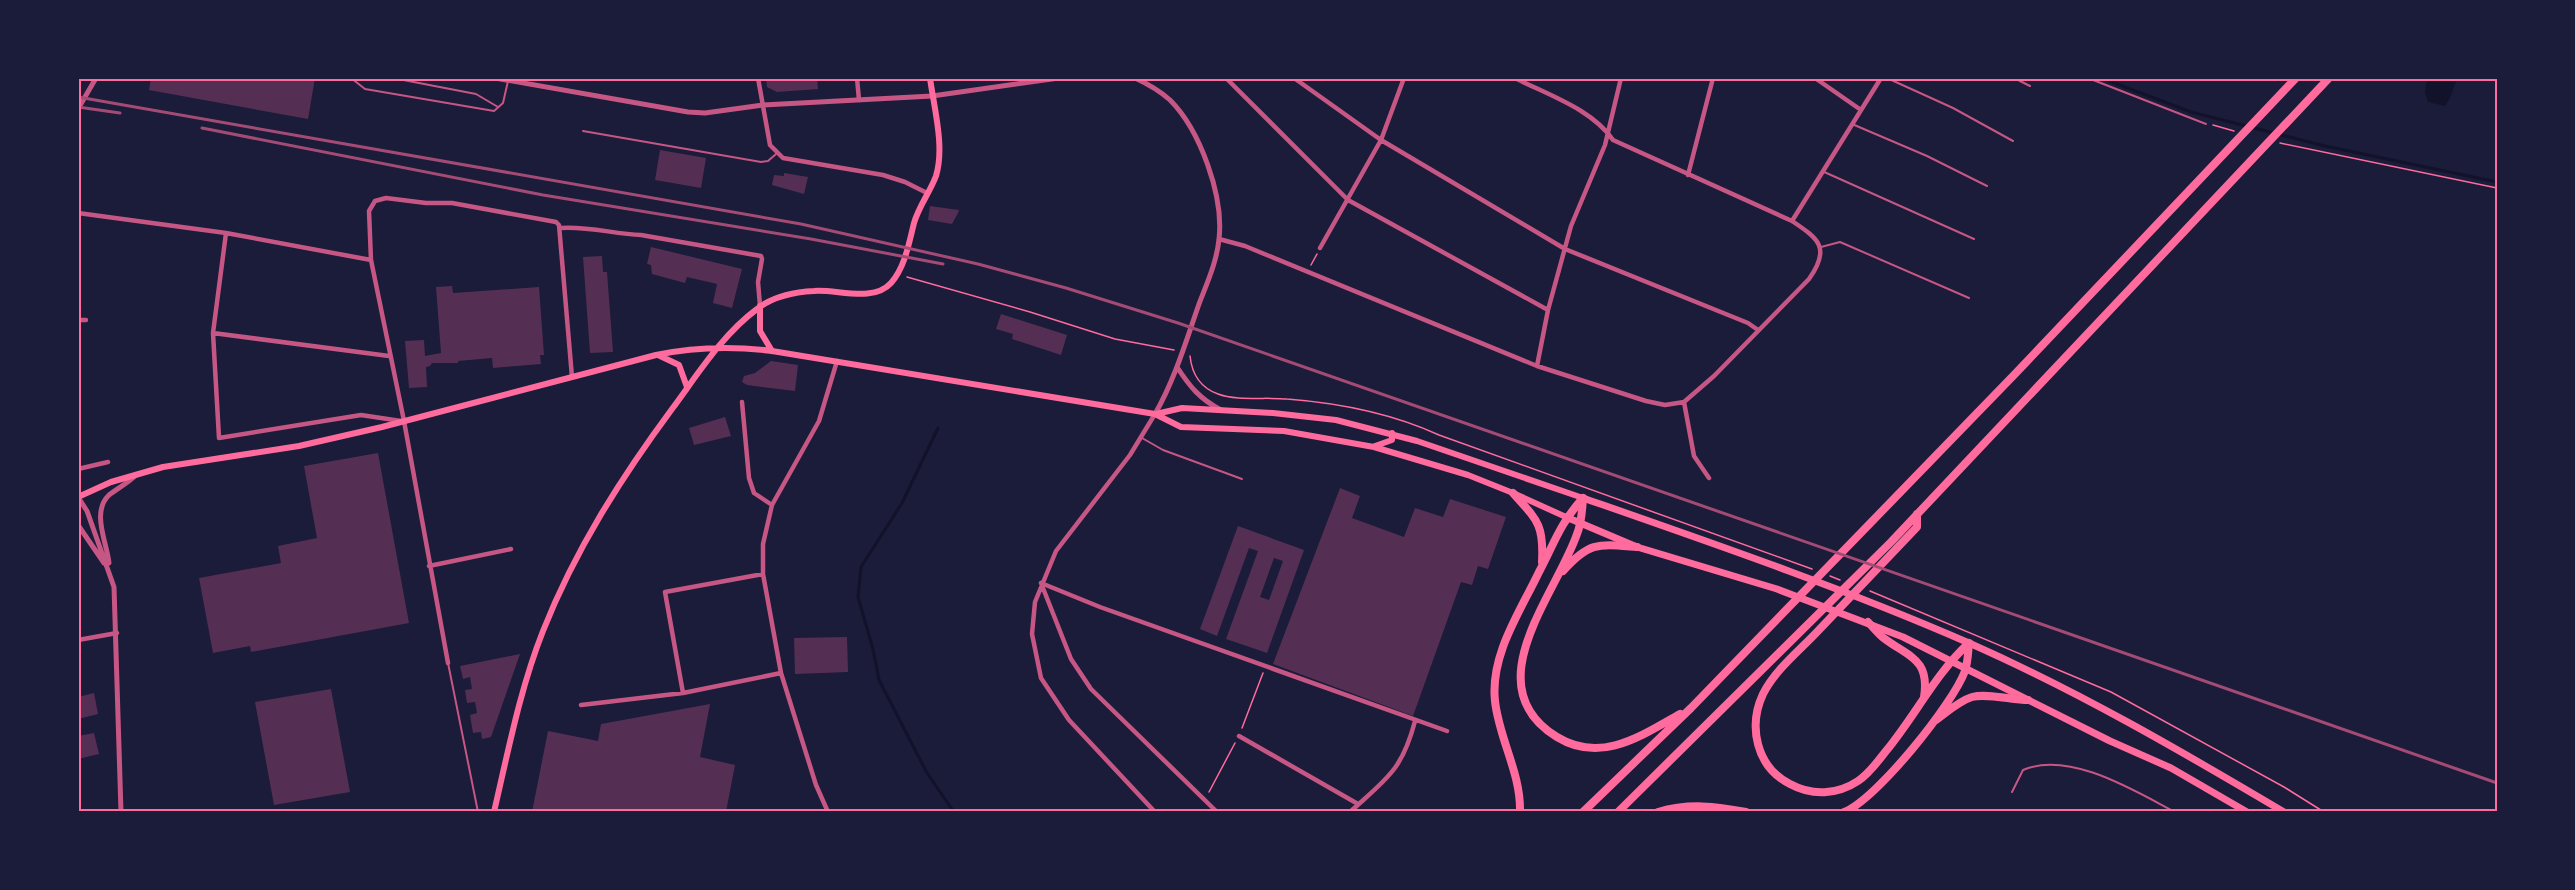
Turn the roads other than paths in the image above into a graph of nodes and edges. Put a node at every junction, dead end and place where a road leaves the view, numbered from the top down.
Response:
1 (96, 78) edge
2 (351, 78) edge
3 (393, 78) edge
4 (495, 78) edge
5 (758, 78) edge
6 (857, 78) edge
7 (930, 78) edge
8 (1059, 78) edge
9 (1136, 78) edge
10 (1226, 78) edge
11 (1294, 78) edge
12 (1404, 78) edge
13 (1515, 78) edge
14 (1621, 78) edge
15 (1713, 78) edge
16 (1815, 78) edge
17 (1881, 78) edge
18 (1887, 78) edge
19 (2014, 78) edge
20 (2088, 78) edge
21 (2296, 78) edge
22 (2329, 78) edge
23 (508, 80) junction
24 (1523, 80) edge
25 (2030, 86) dead end
26 (932, 96) junction
27 (859, 100) junction
28 (763, 105) junction
29 (499, 108) junction
30 (78, 109) edge
31 (1861, 110) junction
32 (1852, 124) junction
33 (2206, 124) road end
34 (583, 131) dead end
35 (1608, 133) junction
36 (1381, 140) junction
37 (2013, 141) dead end
38 (776, 154) junction
39 (1822, 171) junction
40 (1688, 175) junction
41 (1987, 186) dead end
42 (927, 193) junction
43 (1348, 200) junction
44 (78, 213) edge
45 (1792, 221) junction
46 (561, 228) junction
47 (226, 233) junction
48 (1219, 239) junction
49 (1974, 239) dead end
50 (1821, 247) junction
51 (1320, 248) road end
52 (1565, 249) junction
53 (371, 260) junction
54 (1969, 298) dead end
55 (760, 306) junction
56 (1548, 310) junction
57 (78, 320) edge
58 (86, 320) dead end
59 (1758, 330) junction
60 (213, 333) junction
61 (718, 347) junction
62 (772, 351) junction
63 (656, 355) junction
64 (389, 356) junction
65 (837, 362) junction
66 (1537, 366) junction
67 (1177, 367) junction
68 (572, 377) junction
69 (687, 387) junction
70 (742, 402) dead end
71 (1684, 402) junction
72 (1223, 411) junction
73 (1155, 414) junction
74 (404, 421) junction
75 (1392, 433) junction
76 (1141, 438) junction
77 (1374, 447) junction
78 (108, 462) dead end
79 (78, 469) edge
80 (139, 473) junction
81 (1709, 478) dead end
82 (1242, 479) dead end
83 (1513, 493) junction
84 (78, 497) edge
85 (1583, 498) junction
86 (772, 506) junction
87 (1917, 514) junction
88 (1566, 517) junction
89 (78, 525) edge
90 (1580, 525) junction
91 (78, 531) edge
92 (85, 536) junction
93 (1637, 547) junction
94 (511, 549) dead end
95 (429, 566) junction
96 (1542, 567) junction
97 (110, 571) junction
98 (763, 574) junction
99 (1556, 579) junction
100 (1041, 583) junction
101 (1868, 622) junction
102 (117, 633) junction
103 (78, 640) edge
104 (1969, 643) junction
105 (1951, 660) junction
106 (448, 663) joint
107 (1966, 669) junction
108 (781, 673) junction
109 (683, 693) junction
110 (2028, 700) junction
111 (1922, 704) junction
112 (581, 705) dead end
113 (1691, 708) junction
114 (1415, 721) junction
115 (1933, 722) junction
116 (1447, 731) dead end
117 (1239, 736) dead end
118 (2012, 792) dead end
119 (1358, 804) junction
120 (122, 812) edge
121 (478, 812) edge
122 (494, 812) edge
123 (828, 812) edge
124 (1155, 812) edge
125 (1217, 812) edge
126 (1350, 812) edge
127 (1520, 812) edge
128 (1583, 812) edge
129 (1618, 812) edge
130 (1658, 812) edge
131 (1746, 812) edge
132 (1844, 812) edge
133 (2175, 812) edge
134 (2247, 812) edge
135 (2284, 812) edge

1 - 30 street
2 - 29 lane
3 - 29 lane
4 - 23 street
5 - 28 street
6 - 27 street
7 - 26 main road
8 - 26 street
9 - 48 street
10 - 43 street
11 - 36 street
12 - 36 street
13 - 24 street
14 - 35 street
15 - 40 street
16 - 31 street
17 - 31 street
18 - 37 lane
19 - 25 lane
20 - 33 lane
21 - 113 highway
22 - 87 highway
23 - 28 street
23 - 29 lane
24 - 35 street
26 - 27 street
26 - 42 main road
27 - 28 street
28 - 38 street
31 - 32 street
32 - 39 street
32 - 41 lane
34 - 38 lane
35 - 40 street
35 - 52 street
36 - 43 street
36 - 52 street
38 - 42 street
39 - 45 street
39 - 49 lane
40 - 45 street
42 - 55 main road
43 - 51 street
43 - 56 street
44 - 47 street
45 - 50 street
46 - 53 street
46 - 55 street
46 - 68 street
47 - 53 street
47 - 60 street
48 - 66 street
48 - 67 street
50 - 54 lane
50 - 59 street
52 - 56 street
52 - 59 street
53 - 64 street
55 - 61 main road
55 - 62 main road
56 - 66 street
57 - 58 street
59 - 71 street
60 - 64 street
60 - 74 street
61 - 62 main road
61 - 63 main road
61 - 69 main road
62 - 65 main road
63 - 68 main road
63 - 69 main road
64 - 74 street
65 - 73 main road
65 - 86 street
66 - 71 street
67 - 72 street
67 - 73 street
68 - 74 main road
69 - 122 main road
70 - 86 street
71 - 81 street
72 - 73 main road
72 - 75 main road
73 - 76 street
73 - 77 main road
74 - 80 main road
74 - 95 street
75 - 77 main road
75 - 85 main road
76 - 82 lane
76 - 100 street
77 - 83 main road
78 - 79 street
80 - 84 main road
80 - 97 street
83 - 88 main road
83 - 96 highway
84 - 97 street
85 - 88 highway
85 - 90 highway
85 - 104 main road
86 - 98 street
87 - 111 highway
87 - 129 highway
88 - 90 main road
88 - 96 highway
89 - 92 street
90 - 93 main road
90 - 99 highway
91 - 92 street
92 - 97 street
93 - 99 highway
93 - 101 main road
94 - 95 street
95 - 106 street
96 - 127 highway
97 - 102 street
98 - 108 street
98 - 109 street
99 - 113 highway
100 - 114 street
100 - 124 street
100 - 125 street
101 - 105 main road
101 - 111 highway
102 - 103 street
102 - 120 street
104 - 105 highway
104 - 107 highway
104 - 135 main road
105 - 107 main road
105 - 111 highway
106 - 121 lane
107 - 110 main road
107 - 115 highway
108 - 109 street
108 - 123 street
109 - 112 street
110 - 115 highway
110 - 134 main road
113 - 128 highway
114 - 116 street
114 - 119 street
115 - 132 highway
117 - 119 street
118 - 133 lane
119 - 126 street
130 - 131 highway

